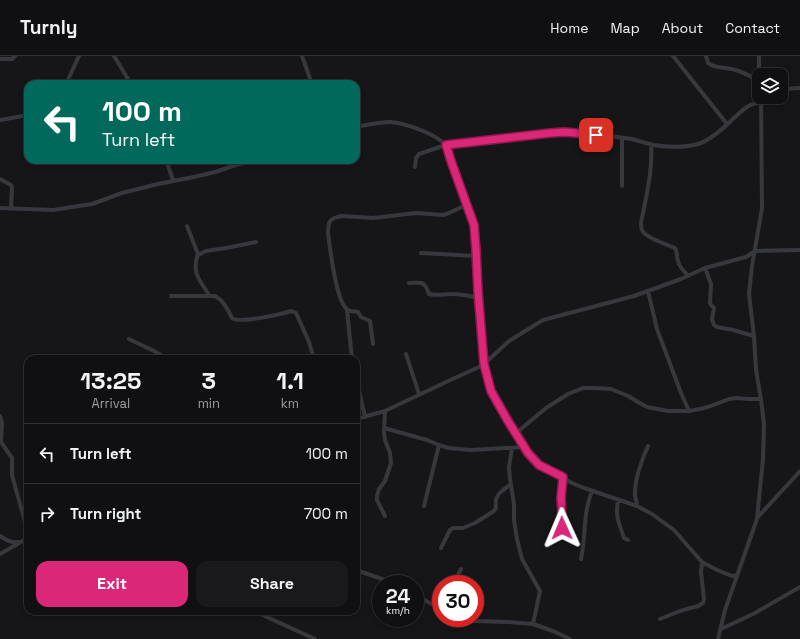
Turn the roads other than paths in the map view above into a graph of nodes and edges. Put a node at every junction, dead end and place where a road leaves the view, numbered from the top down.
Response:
1 (15, 56) edge
2 (79, 56) edge
3 (114, 56) edge
4 (302, 56) edge
5 (673, 56) edge
6 (706, 56) edge
7 (759, 56) edge
8 (0, 59) edge
9 (759, 68) edge
10 (752, 78) edge
11 (68, 80) edge
12 (129, 80) edge
13 (311, 80) edge
14 (800, 88) edge
15 (788, 89) edge
16 (752, 104) edge
17 (761, 104) edge
18 (24, 116) edge
19 (0, 120) edge
20 (727, 124) junction
21 (360, 126) edge
22 (622, 138) junction
23 (651, 144) junction
24 (446, 145) junction
25 (167, 164) edge
26 (239, 164) edge
27 (416, 167) dead end
28 (0, 179) edge
29 (173, 180) junction
30 (622, 186) dead end
31 (466, 205) junction
32 (0, 208) edge
33 (11, 209) junction
34 (187, 226) dead end
35 (256, 242) dead end
36 (800, 250) edge
37 (755, 251) junction
38 (421, 253) dead end
39 (198, 255) junction
40 (476, 256) junction
41 (705, 268) junction
42 (688, 276) junction
43 (409, 282) dead end
44 (648, 291) junction
45 (209, 295) junction
46 (171, 296) dead end
47 (479, 298) junction
48 (347, 310) junction
49 (754, 336) junction
50 (129, 339) dead end
51 (373, 344) dead end
52 (406, 354) dead end
53 (161, 355) edge
54 (313, 355) edge
55 (352, 355) edge
56 (484, 364) junction
57 (418, 394) junction
58 (360, 395) edge
59 (761, 399) junction
60 (385, 411) junction
61 (689, 411) junction
62 (0, 416) edge
63 (365, 417) junction
64 (360, 418) edge
65 (384, 428) junction
66 (515, 434) junction
67 (439, 445) junction
68 (648, 446) dead end
69 (524, 447) junction
70 (512, 448) junction
71 (800, 471) edge
72 (563, 477) junction
73 (511, 484) junction
74 (592, 491) junction
75 (618, 500) junction
76 (424, 506) dead end
77 (637, 506) junction
78 (386, 516) dead end
79 (24, 518) edge
80 (757, 519) junction
81 (0, 536) edge
82 (560, 539) dead end
83 (23, 540) joint
84 (628, 540) dead end
85 (441, 548) dead end
86 (0, 554) edge
87 (581, 559) dead end
88 (702, 562) junction
89 (461, 569) dead end
90 (360, 571) edge
91 (372, 575) edge
92 (458, 575) edge
93 (737, 575) junction
94 (800, 586) edge
95 (263, 615) edge
96 (660, 619) dead end
97 (484, 621) edge
98 (533, 624) junction
99 (721, 629) junction
100 (315, 639) edge
101 (570, 639) edge
102 (718, 639) edge

1 - 8 street
2 - 11 street
3 - 12 street
4 - 13 street
5 - 20 street
6 - 10 street
7 - 9 street
14 - 15 street
16 - 20 street
17 - 37 street
18 - 19 street
20 - 23 street
21 - 24 street
22 - 23 street
22 - 24 street
22 - 30 street
23 - 42 street
24 - 27 street
24 - 31 street
25 - 29 street
26 - 29 street
28 - 33 street
29 - 33 street
31 - 40 street
31 - 48 street
32 - 33 street
34 - 39 street
35 - 39 street
36 - 37 street
37 - 41 street
37 - 49 street
38 - 40 street
39 - 45 street
40 - 47 street
41 - 42 street
41 - 49 street
42 - 44 street
43 - 47 street
44 - 56 street
44 - 61 street
45 - 46 street
45 - 54 street
47 - 56 street
48 - 51 street
48 - 55 street
49 - 59 street
50 - 53 street
52 - 57 street
56 - 57 street
56 - 66 street
57 - 60 street
58 - 63 street
59 - 61 street
59 - 80 street
60 - 63 street
60 - 65 street
61 - 66 street
62 - 79 street
63 - 64 street
65 - 67 street
65 - 78 street
66 - 69 street
67 - 70 street
67 - 76 street
68 - 77 street
69 - 70 street
69 - 72 street
70 - 73 street
71 - 80 street
72 - 74 street
72 - 82 street
73 - 85 street
73 - 98 street
74 - 75 street
74 - 87 street
75 - 77 street
75 - 84 street
77 - 88 street
80 - 93 street
81 - 83 street
83 - 86 street
88 - 93 street
88 - 96 street
89 - 92 street
90 - 91 street
93 - 99 street
94 - 99 street
95 - 100 street
97 - 98 street
98 - 101 street
99 - 102 street

